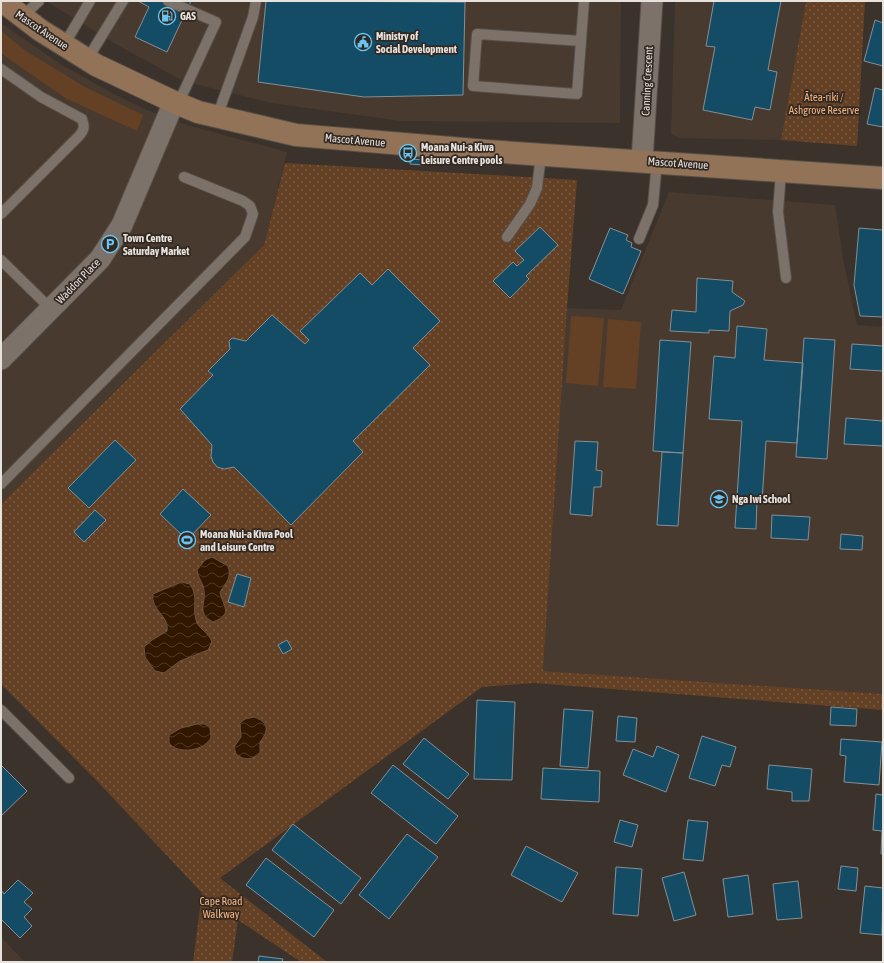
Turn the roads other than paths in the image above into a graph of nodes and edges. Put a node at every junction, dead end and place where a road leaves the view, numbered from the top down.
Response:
1 (39, 1) edge
2 (90, 1) edge
3 (123, 1) edge
4 (168, 1) edge
5 (256, 1) edge
6 (584, 1) edge
7 (652, 1) edge
8 (14, 7) edge
9 (581, 41) junction
10 (64, 45) junction
11 (87, 60) junction
12 (1, 69) edge
13 (176, 103) junction
14 (217, 117) junction
15 (541, 155) junction
16 (649, 161) junction
17 (781, 171) junction
18 (184, 177) dead end
19 (883, 178) edge
20 (1, 214) edge
21 (507, 237) dead end
22 (639, 239) dead end
23 (1, 260) edge
24 (786, 278) dead end
25 (51, 309) junction
26 (1, 359) edge
27 (1, 484) edge
28 (1, 710) edge
29 (69, 778) dead end

1 - 8 lane
2 - 10 lane
3 - 11 lane
4 - 13 lane
5 - 14 lane
6 - 9 lane
7 - 16 street, Canning Crescent
8 - 10 main road, Mascot Avenue
9 - 9 lane
10 - 11 main road, Mascot Avenue
11 - 13 main road, Mascot Avenue
12 - 20 lane
13 - 14 main road, Mascot Avenue
13 - 25 street, Waddon Place
14 - 15 main road, Mascot Avenue
15 - 16 main road, Mascot Avenue
15 - 21 lane
16 - 17 main road, Mascot Avenue
16 - 22 lane
17 - 19 main road, Mascot Avenue
17 - 24 lane
18 - 27 lane
23 - 25 lane
25 - 26 street, Waddon Place
28 - 29 lane

